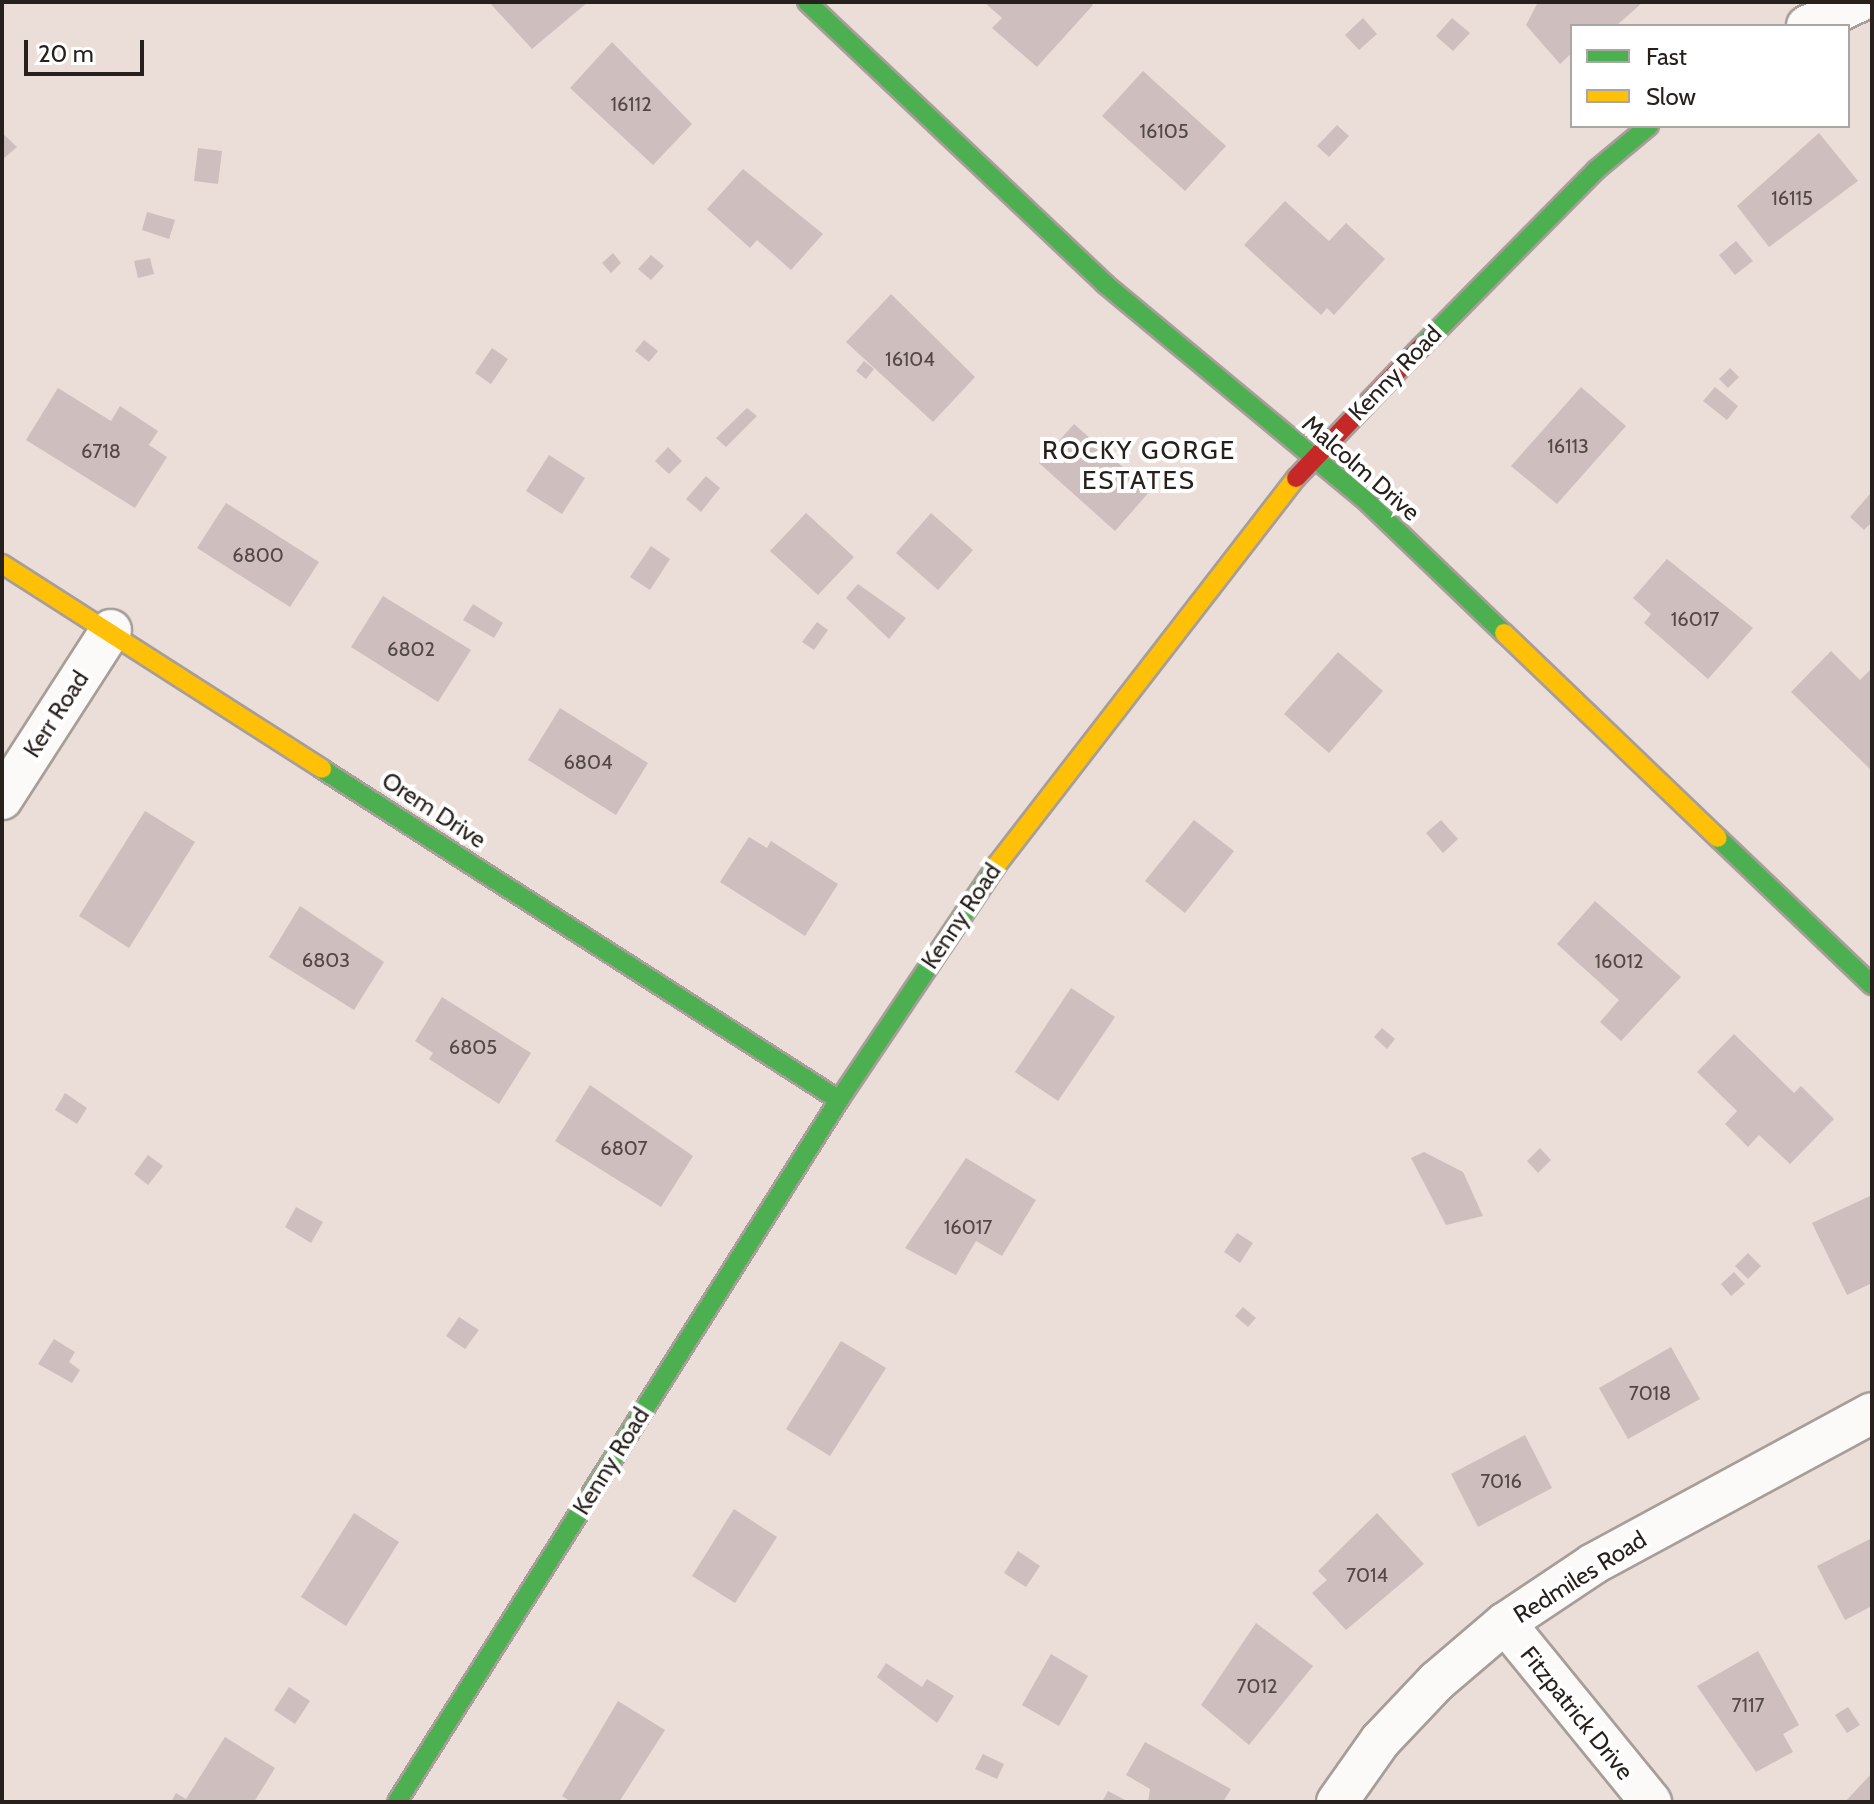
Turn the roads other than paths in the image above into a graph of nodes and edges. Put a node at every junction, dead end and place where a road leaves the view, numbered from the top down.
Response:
1 (807, 2) edge
2 (1858, 2) edge
3 (1811, 24) edge
4 (1647, 128) edge
5 (1313, 457) junction
6 (2, 564) edge
7 (111, 630) junction
8 (2, 799) edge
9 (1872, 985) edge
10 (839, 1100) junction
11 (1872, 1413) edge
12 (1505, 1623) junction
13 (397, 1802) edge
14 (1337, 1802) edge
15 (1651, 1802) edge

1 - 5 street, Malcolm Drive
2 - 3 street
4 - 5 street, Kenny Road
5 - 9 street, Malcolm Drive
5 - 10 street, Kenny Road
6 - 7 street, Orem Drive
7 - 8 street, Kerr Road
7 - 10 street, Orem Drive
10 - 13 street, Kenny Road
11 - 12 street, Redmiles Road
12 - 14 street, Redmiles Road
12 - 15 street, Fitzpatrick Drive

